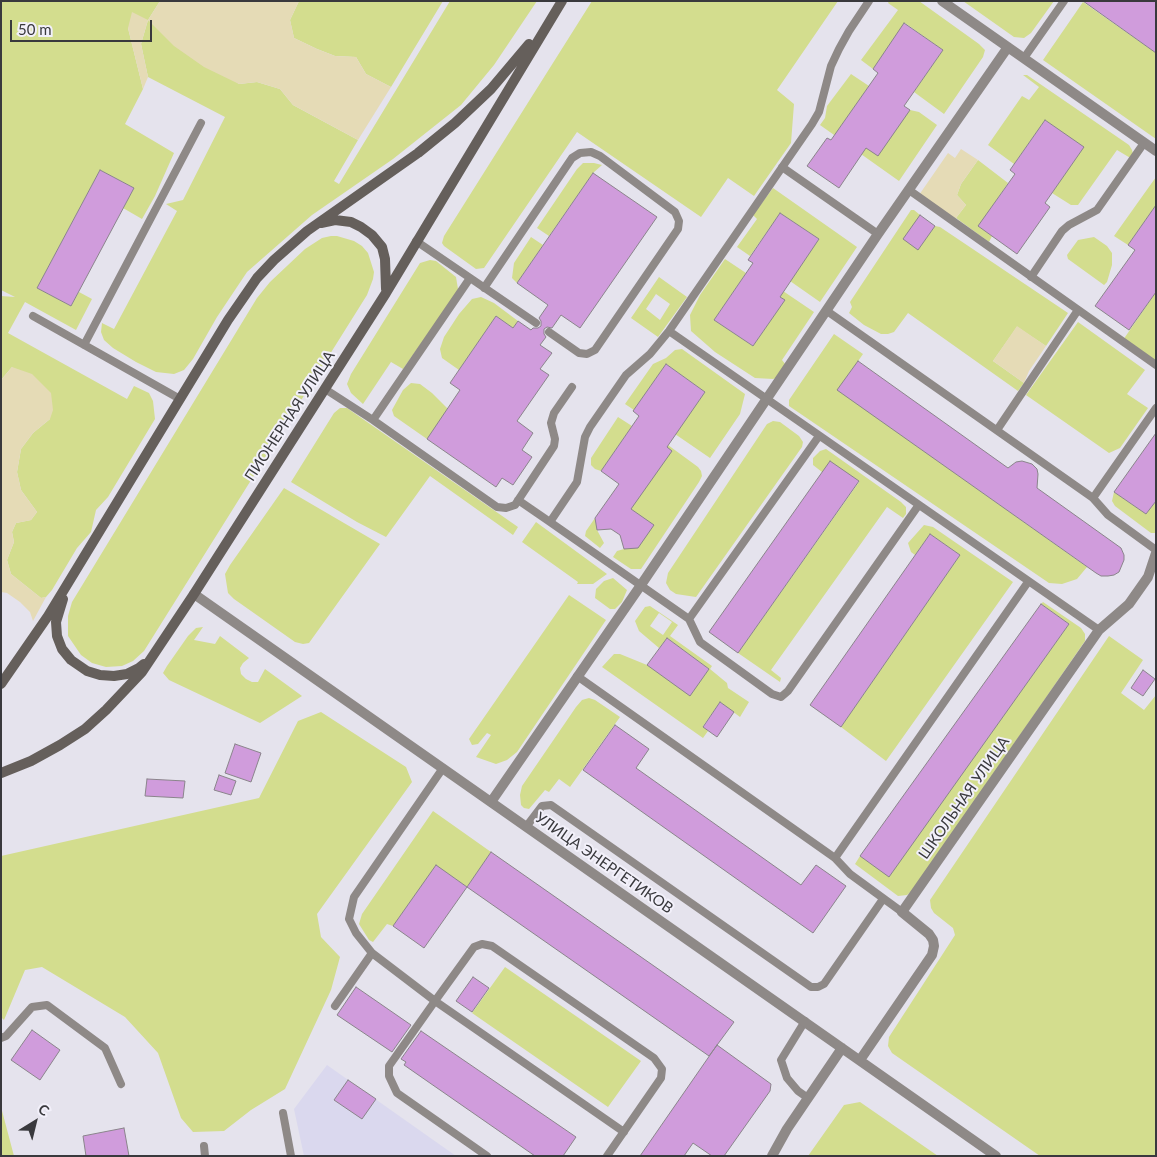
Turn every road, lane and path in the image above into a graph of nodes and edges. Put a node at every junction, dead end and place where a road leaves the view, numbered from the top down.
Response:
1 (562, 1) edge
2 (870, 1) edge
3 (942, 1) edge
4 (1064, 1) edge
5 (548, 23) junction
6 (1008, 47) junction
7 (1024, 58) junction
8 (201, 123) dead end
9 (1144, 143) junction
10 (1156, 151) edge
11 (782, 167) junction
12 (909, 190) junction
13 (307, 231) junction
14 (878, 234) junction
15 (416, 241) junction
16 (1031, 277) junction
17 (470, 278) junction
18 (484, 288) junction
19 (386, 293) junction
20 (1078, 310) junction
21 (827, 311) junction
22 (33, 316) dead end
23 (536, 323) dead end
24 (669, 331) junction
25 (549, 332) dead end
26 (84, 345) junction
27 (1156, 365) edge
28 (572, 387) dead end
29 (325, 388) junction
30 (180, 399) junction
31 (766, 399) junction
32 (1156, 408) edge
33 (373, 420) junction
34 (997, 430) junction
35 (819, 436) junction
36 (1093, 498) junction
37 (518, 500) junction
38 (918, 506) junction
39 (550, 522) junction
40 (1156, 551) edge
41 (75, 573) junction
42 (1028, 582) junction
43 (641, 585) junction
44 (194, 594) junction
45 (689, 620) junction
46 (1099, 630) junction
47 (155, 653) junction
48 (577, 676) junction
49 (1, 684) edge
50 (443, 768) junction
51 (1, 773) edge
52 (491, 802) junction
53 (526, 827) junction
54 (835, 858) junction
55 (883, 899) junction
56 (902, 912) junction
57 (372, 953) junction
58 (435, 1001) junction
59 (335, 1006) dead end
60 (805, 1021) junction
61 (1, 1038) edge
62 (842, 1048) junction
63 (860, 1060) junction
64 (121, 1084) dead end
65 (808, 1098) junction
66 (283, 1113) dead end
67 (624, 1132) junction
68 (204, 1146) dead end
69 (205, 1156) edge
70 (291, 1156) edge
71 (487, 1156) edge
72 (607, 1156) edge
73 (772, 1156) edge
74 (996, 1156) edge

1 - 5 street, ПИОНЕРНАЯ УЛИЦА
2 - 11 lane
3 - 6 street
4 - 7 lane
5 - 13 street, ПИОНЕРНАЯ УЛИЦА
5 - 15 street, ПИОНЕРНАЯ УЛИЦА
6 - 7 street
6 - 12 street
7 - 9 street
8 - 26 lane
9 - 10 street
9 - 16 lane
11 - 14 lane
11 - 24 lane
12 - 14 street
12 - 16 lane
13 - 19 street
13 - 30 street, ПИОНЕРНАЯ УЛИЦА
14 - 21 street
15 - 17 lane
15 - 19 street, ПИОНЕРНАЯ УЛИЦА
16 - 20 lane
17 - 18 lane
17 - 33 lane
18 - 23 lane
18 - 25 lane
19 - 29 street, ПИОНЕРНАЯ УЛИЦА
20 - 27 lane
20 - 34 lane
21 - 31 street
21 - 34 lane
22 - 26 lane
24 - 31 lane
24 - 39 lane
26 - 30 lane
28 - 37 lane
29 - 33 lane
29 - 44 street, ПИОНЕРНАЯ УЛИЦА
30 - 41 street, ПИОНЕРНАЯ УЛИЦА
31 - 35 lane
31 - 43 street
32 - 36 lane
33 - 37 lane
34 - 36 lane
35 - 38 lane
35 - 45 lane
36 - 40 lane
37 - 39 lane
38 - 42 lane
38 - 45 lane
39 - 43 lane
40 - 46 street, ШКОЛЬНАЯ УЛИЦА
41 - 47 street
41 - 49 street, ПИОНЕРНАЯ УЛИЦА
42 - 46 lane
42 - 54 lane
43 - 45 lane
43 - 48 street
44 - 47 street, ПИОНЕРНАЯ УЛИЦА
44 - 50 street, УЛИЦА ЭНЕРГЕТИКОВ
46 - 56 street, ШКОЛЬНАЯ УЛИЦА
47 - 51 street, ПИОНЕРНАЯ УЛИЦА
48 - 52 street
48 - 54 lane
50 - 52 street, УЛИЦА ЭНЕРГЕТИКОВ
50 - 57 lane
52 - 53 street, УЛИЦА ЭНЕРГЕТИКОВ
53 - 55 lane
53 - 60 street, УЛИЦА ЭНЕРГЕТИКОВ
54 - 55 lane
55 - 56 lane
56 - 63 street
57 - 58 lane
57 - 59 lane
58 - 67 lane
58 - 67 lane
58 - 71 lane
60 - 62 street, УЛИЦА ЭНЕРГЕТИКОВ
60 - 65 lane
61 - 64 lane
62 - 63 street, УЛИЦА ЭНЕРГЕТИКОВ
62 - 65 street
63 - 74 street, УЛИЦА ЭНЕРГЕТИКОВ
65 - 73 street
66 - 70 lane
67 - 72 lane
68 - 69 lane

